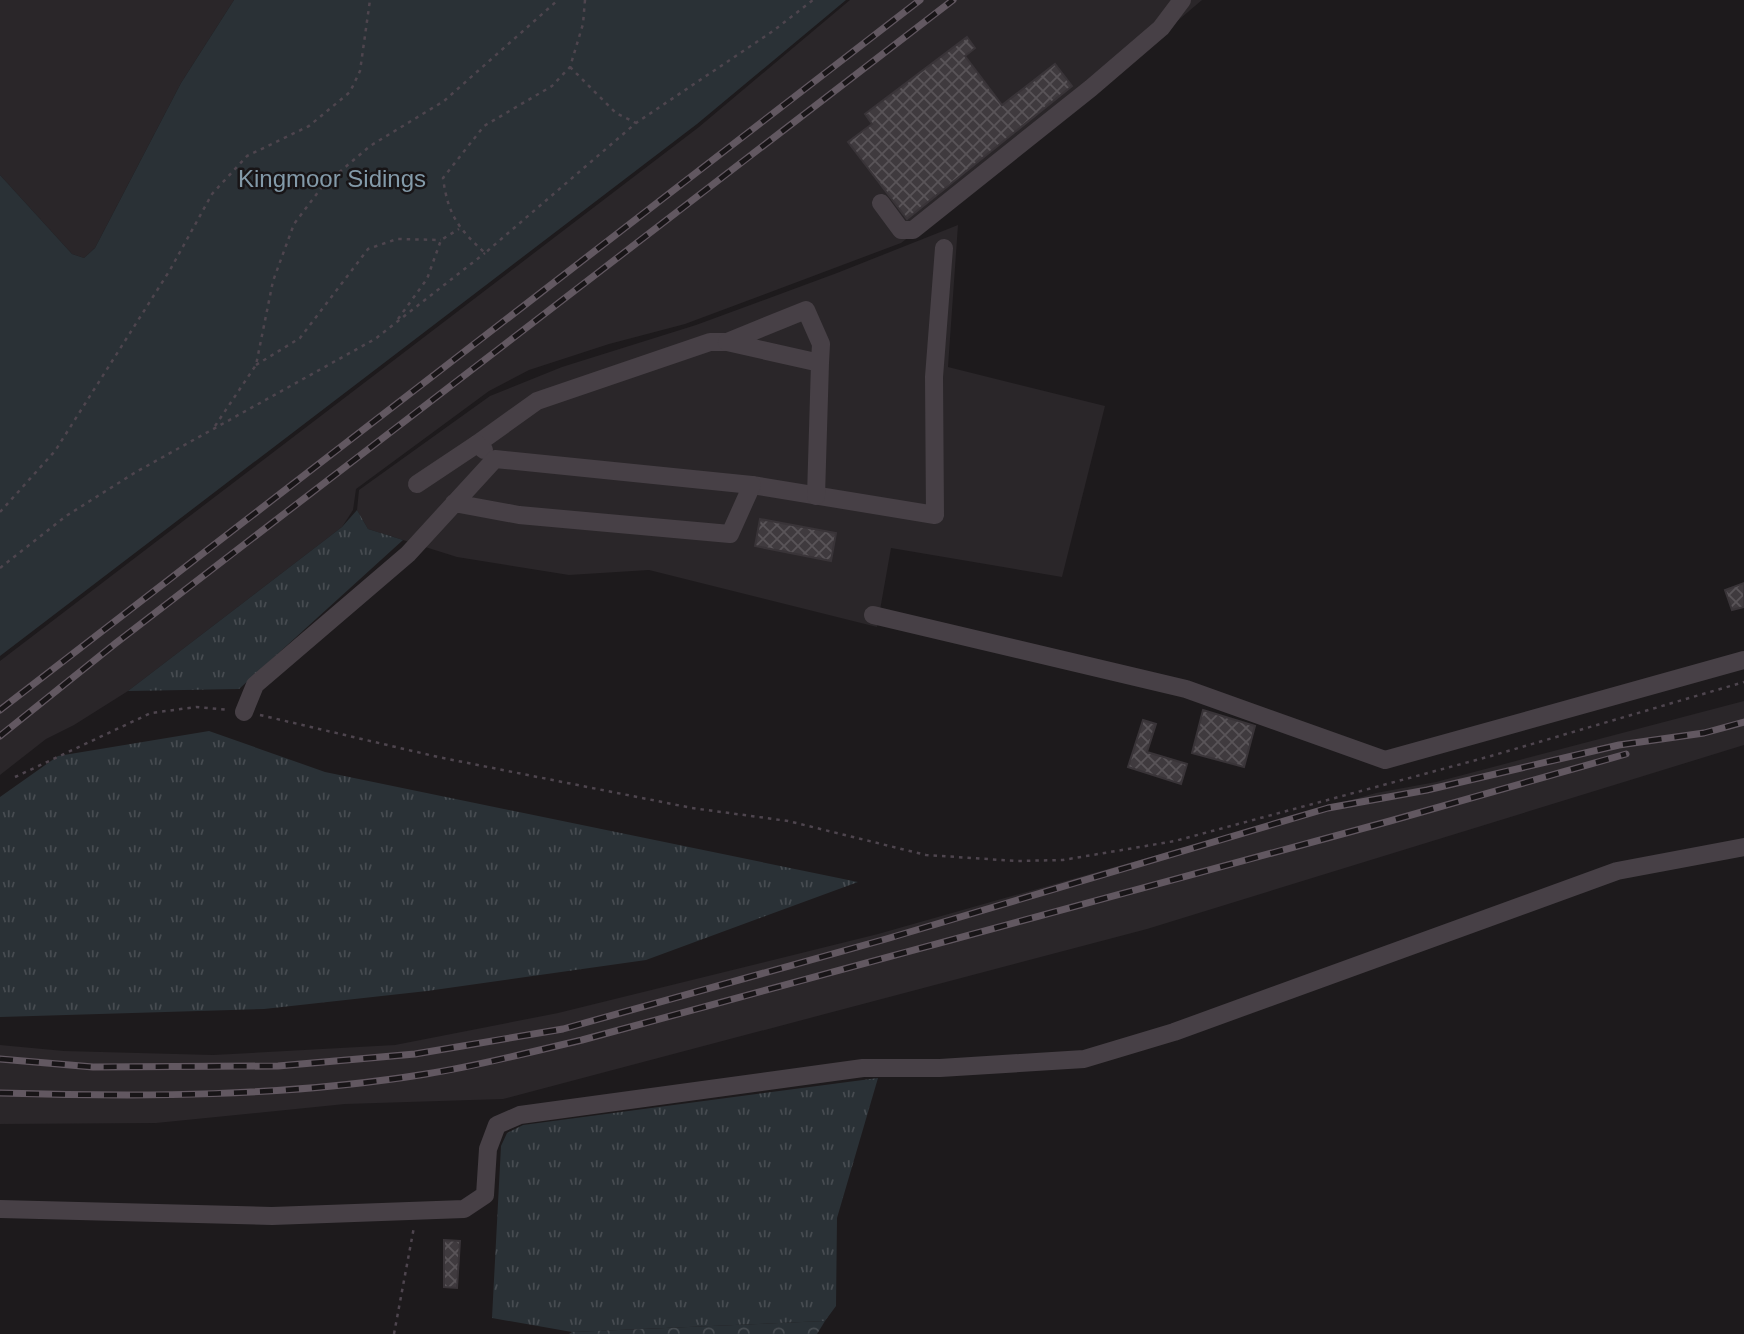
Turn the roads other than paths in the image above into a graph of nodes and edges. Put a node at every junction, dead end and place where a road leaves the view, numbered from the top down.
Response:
1 (1182, 0) edge
2 (881, 203) dead end
3 (944, 248) dead end
4 (727, 342) junction
5 (820, 363) junction
6 (477, 444) junction
7 (495, 459) junction
8 (417, 484) dead end
9 (752, 485) junction
10 (816, 496) junction
11 (454, 503) junction
12 (873, 615) dead end
13 (1744, 660) edge
14 (244, 712) road end
15 (1744, 847) edge
16 (0, 1209) edge

1 - 2 street
3 - 10 street
4 - 5 street
4 - 5 street
4 - 6 street
5 - 10 street
6 - 7 street
6 - 8 street
7 - 9 street
7 - 11 street
9 - 10 street
9 - 11 street
11 - 14 street
12 - 13 street
15 - 16 street

